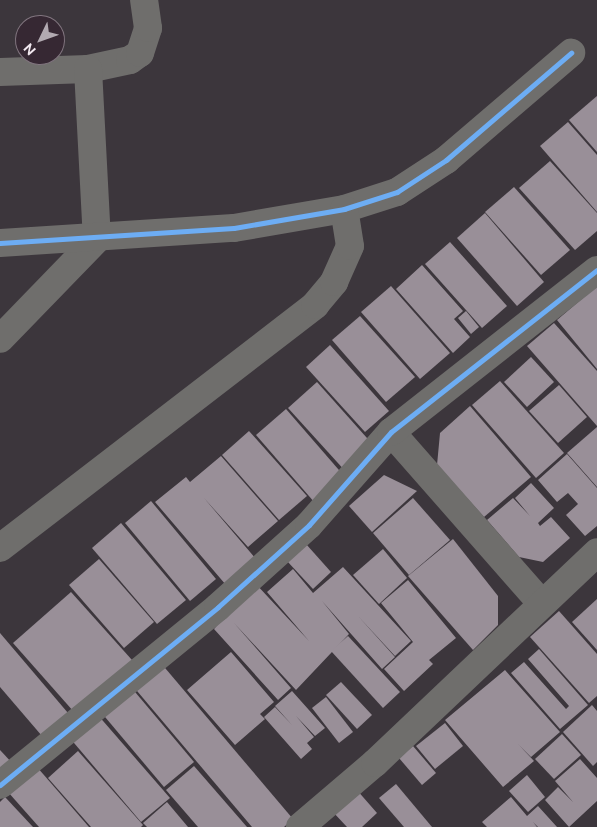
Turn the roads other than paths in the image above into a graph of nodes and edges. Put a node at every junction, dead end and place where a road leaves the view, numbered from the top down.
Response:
1 (144, 0) edge
2 (571, 53) dead end
3 (88, 69) junction
4 (0, 72) edge
5 (344, 209) junction
6 (97, 239) junction
7 (0, 243) edge
8 (597, 270) edge
9 (0, 339) edge
10 (391, 432) junction
11 (0, 548) edge
12 (597, 552) edge
13 (541, 603) junction
14 (0, 785) edge
15 (300, 827) edge

1 - 3 street
2 - 5 street
3 - 4 street
3 - 6 street
5 - 6 street
5 - 11 street
6 - 7 street
6 - 9 street
8 - 10 street
10 - 13 street
10 - 14 street
12 - 13 street
13 - 15 street

